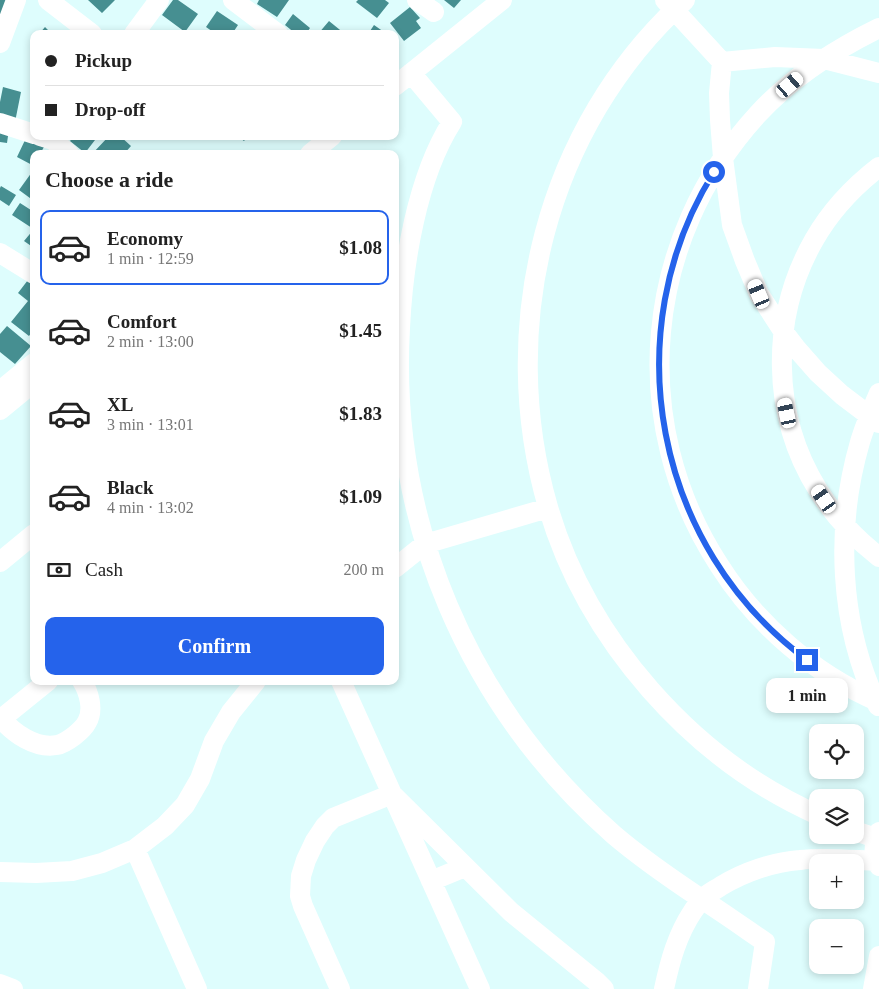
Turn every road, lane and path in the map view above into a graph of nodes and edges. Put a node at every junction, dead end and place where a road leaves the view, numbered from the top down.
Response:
1 (16, 0) edge
2 (48, 0) edge
3 (159, 0) edge
4 (233, 0) edge
5 (418, 0) edge
6 (502, 0) edge
7 (674, 3) edge
8 (434, 12) dead end
9 (879, 28) edge
10 (87, 30) edge
11 (137, 30) edge
12 (273, 30) edge
13 (0, 41) edge
14 (824, 59) junction
15 (722, 62) junction
16 (411, 73) junction
17 (879, 73) edge
18 (399, 83) edge
19 (0, 123) edge
20 (30, 133) edge
21 (52, 140) edge
22 (327, 140) edge
23 (64, 150) edge
24 (315, 150) edge
25 (723, 158) junction
26 (879, 167) edge
27 (402, 247) edge
28 (0, 253) edge
29 (30, 272) edge
30 (783, 331) junction
31 (399, 339) edge
32 (30, 366) edge
33 (30, 385) edge
34 (0, 391) edge
35 (879, 393) edge
36 (0, 410) edge
37 (874, 420) edge
38 (399, 421) edge
39 (548, 508) junction
40 (846, 527) junction
41 (30, 537) edge
42 (425, 544) junction
43 (879, 557) edge
44 (0, 562) edge
45 (399, 565) edge
46 (43, 685) edge
47 (84, 685) edge
48 (253, 685) edge
49 (343, 685) edge
50 (878, 704) edge
51 (1, 718) edge
52 (392, 794) junction
53 (809, 811) edge
54 (864, 833) edge
55 (877, 835) edge
56 (135, 850) junction
57 (878, 863) edge
58 (465, 867) junction
59 (0, 872) edge
60 (431, 881) junction
61 (702, 899) junction
62 (879, 956) edge
63 (0, 984) edge
64 (13, 989) edge
65 (197, 989) edge
66 (340, 989) edge
67 (480, 989) edge
68 (604, 989) edge
69 (664, 989) edge
70 (758, 989) edge
71 (873, 989) edge

1 - 13 street
2 - 10 street
3 - 11 street
4 - 12 street
5 - 8 street
6 - 16 street
7 - 15 street
7 - 39 street
9 - 14 street
14 - 15 street
14 - 17 street
14 - 25 street
15 - 25 street
16 - 18 street
16 - 27 street
19 - 20 street
21 - 23 street
22 - 24 street
25 - 30 street
25 - 50 street
26 - 30 street
27 - 31 street
28 - 29 street
30 - 37 street
30 - 40 street
32 - 34 street
33 - 36 street
35 - 37 street
37 - 40 street
38 - 42 street
39 - 42 street
39 - 53 street
40 - 43 street
40 - 50 street
41 - 44 street
42 - 45 street
42 - 61 street
46 - 51 street
47 - 51 street
48 - 56 street
49 - 52 street
52 - 58 street
52 - 60 street
52 - 66 street
54 - 55 street
55 - 57 street
56 - 59 street
56 - 65 street
57 - 61 street
58 - 60 street
58 - 68 street
60 - 67 street
61 - 69 street
61 - 70 street
62 - 71 street
63 - 64 street

